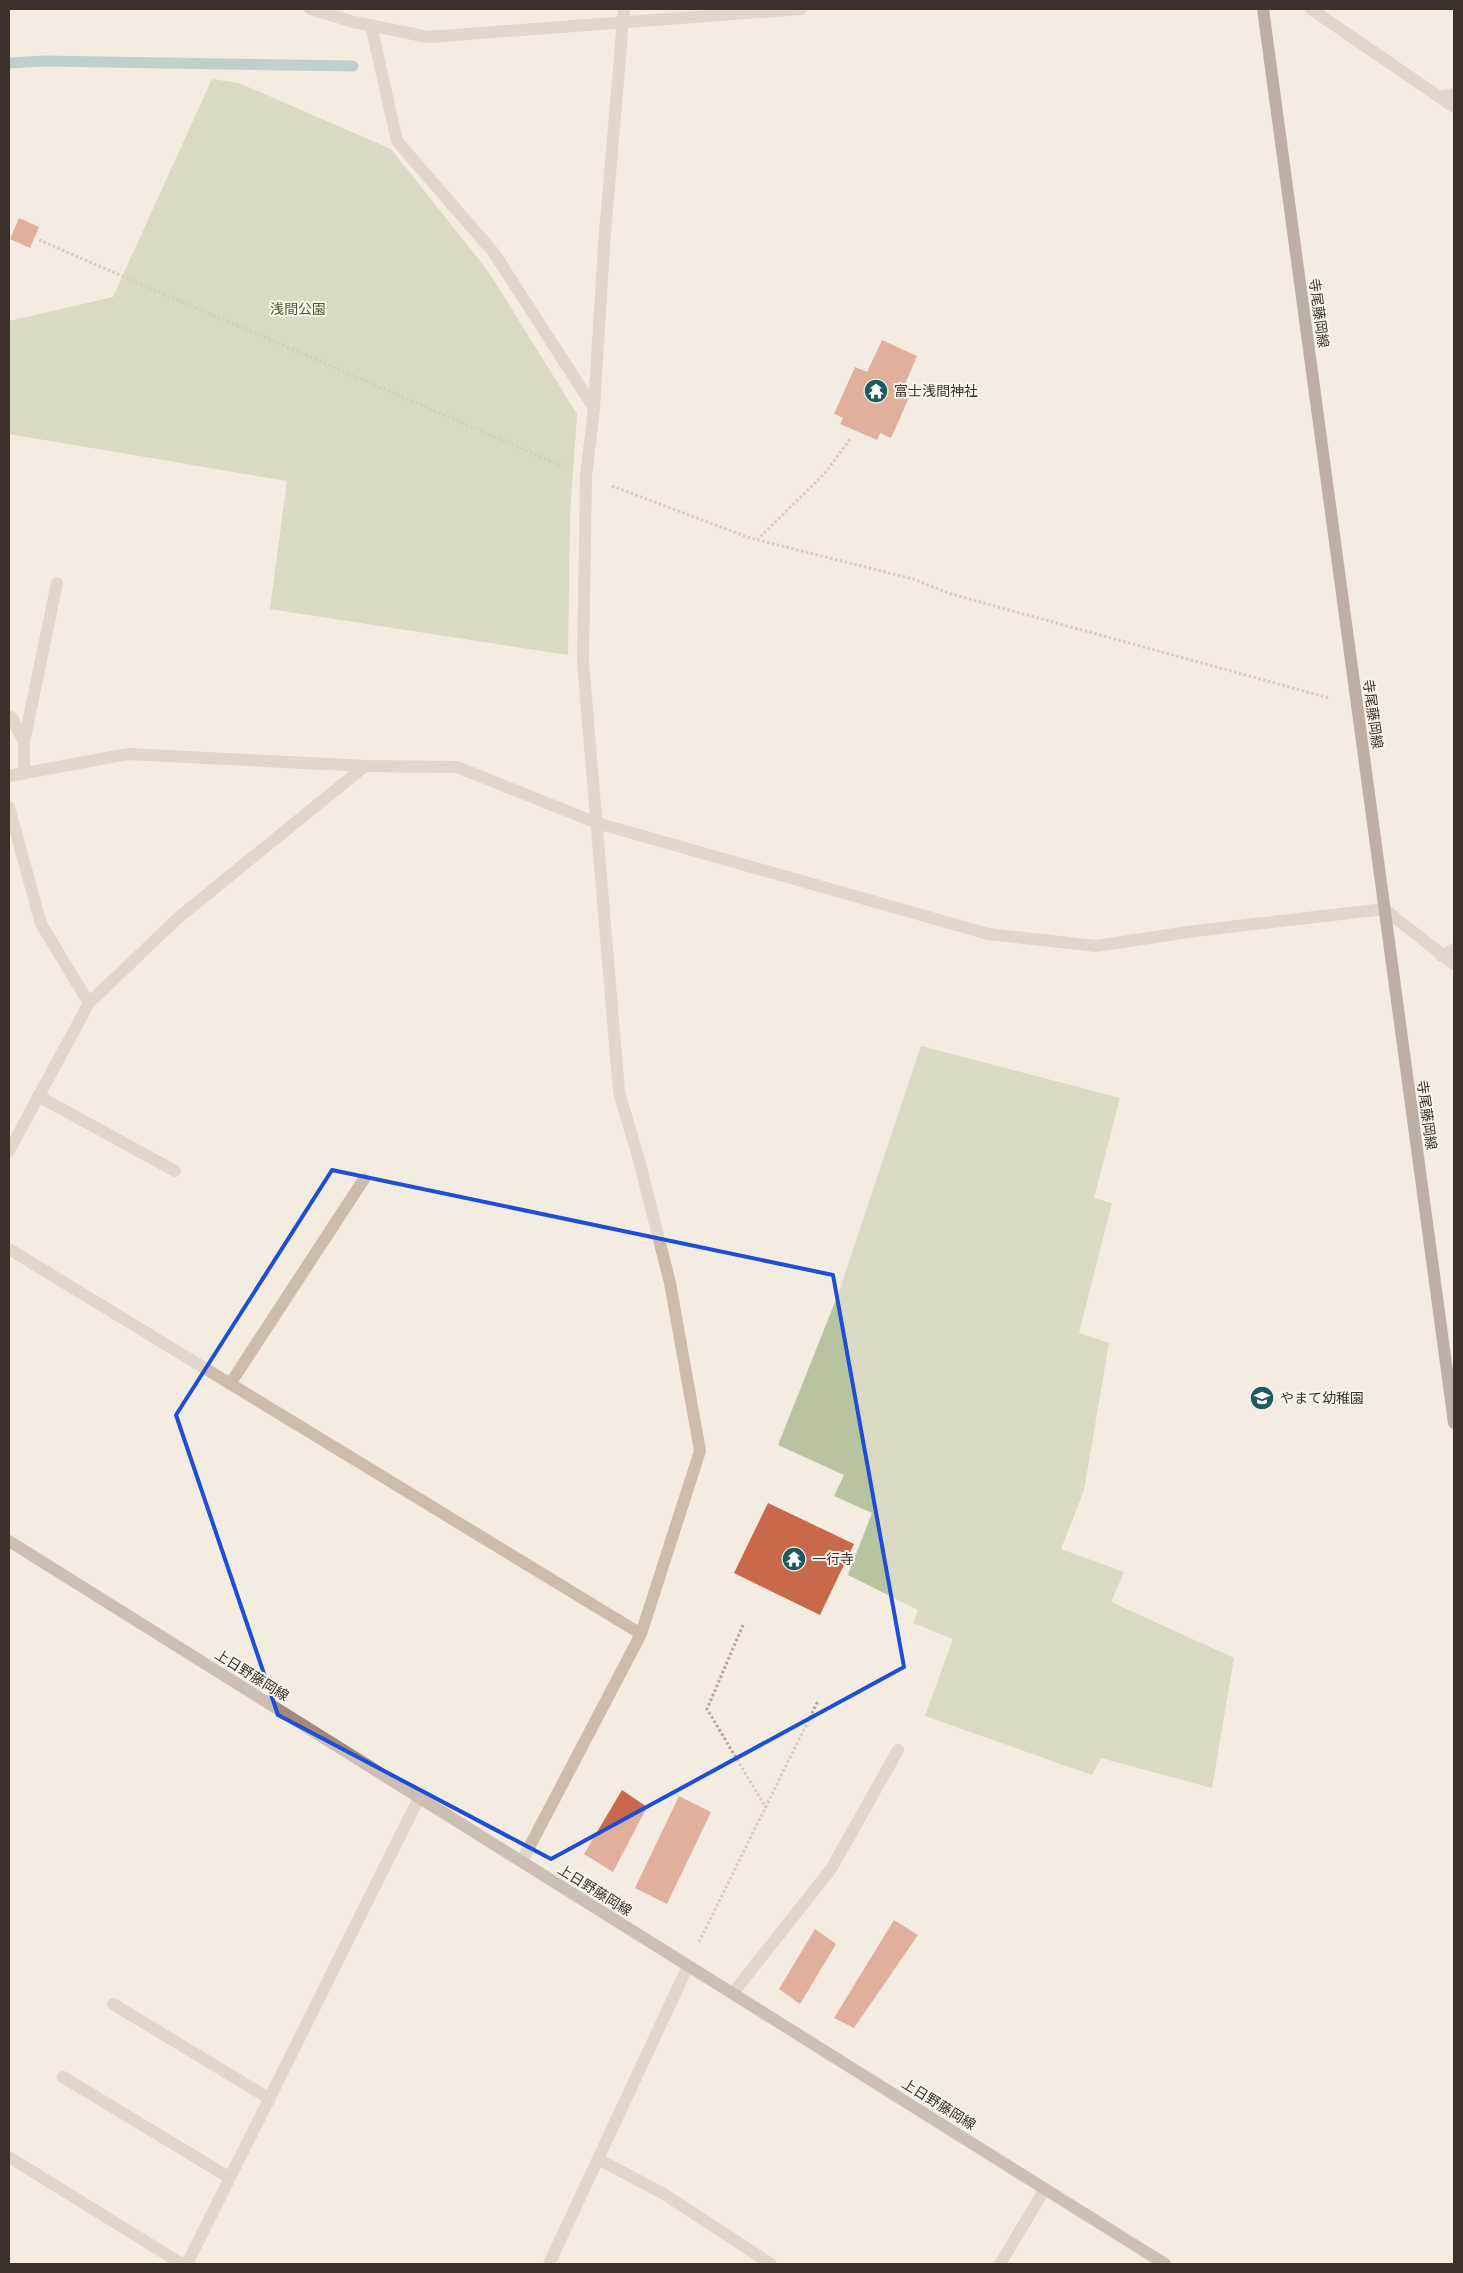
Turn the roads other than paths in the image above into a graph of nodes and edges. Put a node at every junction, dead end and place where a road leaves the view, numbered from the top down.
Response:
1 (310, 9) edge
2 (624, 9) edge
3 (801, 9) edge
4 (1263, 9) edge
5 (1311, 9) edge
6 (622, 23) junction
7 (371, 25) junction
8 (1454, 94) edge
9 (1439, 97) junction
10 (1454, 107) edge
11 (594, 408) junction
12 (58, 583) dead end
13 (9, 716) edge
14 (24, 742) junction
15 (365, 766) junction
16 (24, 774) junction
17 (9, 776) edge
18 (9, 806) edge
19 (597, 823) junction
20 (1384, 909) junction
21 (1454, 949) edge
22 (1441, 956) junction
23 (1454, 964) edge
24 (89, 1003) junction
25 (38, 1096) junction
26 (11, 1143) edge
27 (175, 1171) dead end
28 (364, 1179) dead end
29 (9, 1249) edge
30 (230, 1384) junction
31 (1454, 1423) edge
32 (9, 1541) edge
33 (641, 1634) junction
34 (898, 1750) dead end
35 (420, 1798) junction
36 (522, 1861) junction
37 (688, 1966) junction
38 (733, 1994) junction
39 (113, 2004) dead end
40 (63, 2077) dead end
41 (270, 2099) junction
42 (9, 2157) edge
43 (598, 2159) junction
44 (230, 2178) junction
45 (1045, 2188) junction
46 (182, 2264) edge
47 (187, 2264) edge
48 (549, 2264) edge
49 (771, 2264) edge
50 (1000, 2264) edge
51 (1165, 2264) edge

1 - 7 street
2 - 6 street
3 - 6 street
4 - 20 main road, 寺尾藤岡線
5 - 9 street
6 - 7 street
6 - 11 street
7 - 11 street
8 - 9 street
9 - 10 street
11 - 19 street
12 - 14 street
13 - 14 street
14 - 16 street
15 - 16 street
15 - 19 street
15 - 24 street
16 - 17 street
18 - 24 street
19 - 20 street
19 - 33 street
20 - 22 street
20 - 31 main road, 寺尾藤岡線
21 - 22 street
22 - 23 street
24 - 25 street
25 - 26 street
25 - 27 street
28 - 30 street
29 - 30 street
30 - 33 street
32 - 35 main road, 上日野藤岡線
33 - 36 street
34 - 38 street
35 - 36 main road, 上日野藤岡線
35 - 41 street
36 - 37 main road, 上日野藤岡線
37 - 38 main road, 上日野藤岡線
37 - 43 street
38 - 45 main road, 上日野藤岡線
39 - 41 street
40 - 44 street
41 - 44 street
42 - 46 street
43 - 48 street
43 - 49 street
44 - 47 street
45 - 50 street
45 - 51 main road, 上日野藤岡線

